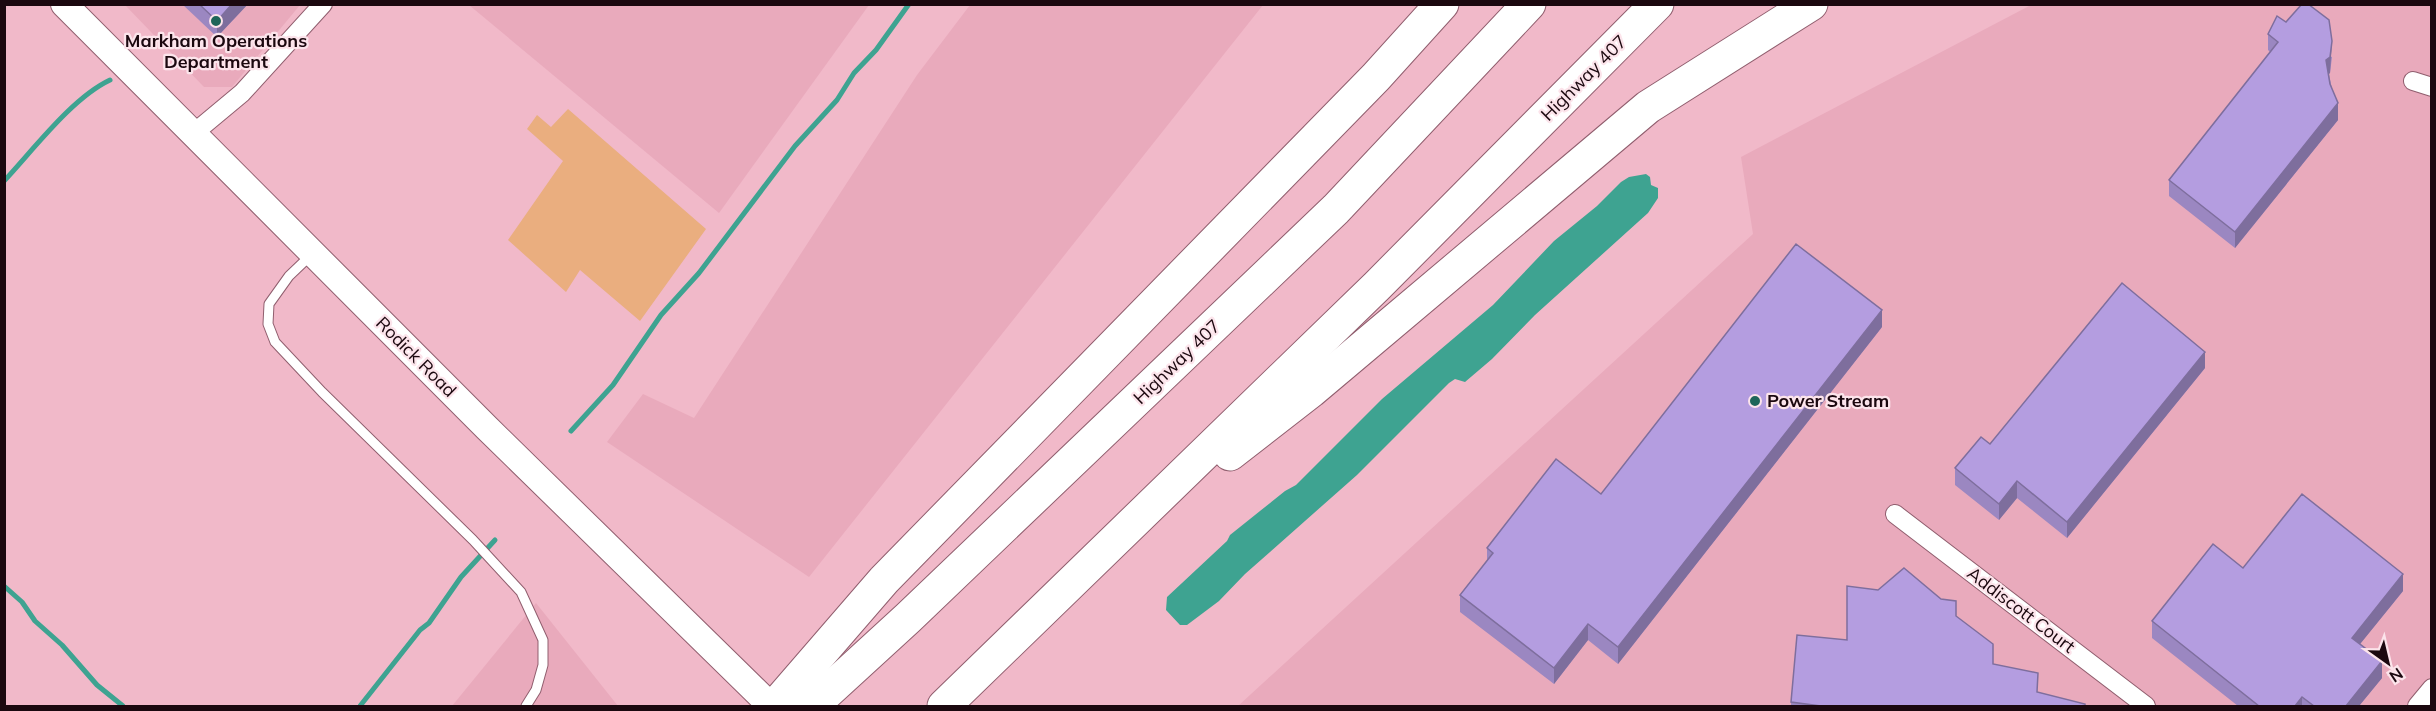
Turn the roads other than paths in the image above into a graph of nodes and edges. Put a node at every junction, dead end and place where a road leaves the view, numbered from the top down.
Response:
1 (64, 4) edge
2 (323, 4) edge
3 (1442, 4) edge
4 (1529, 4) edge
5 (1657, 4) edge
6 (1811, 4) edge
7 (2413, 81) dead end
8 (2432, 87) edge
9 (194, 133) junction
10 (313, 253) junction
11 (1895, 514) dead end
12 (1098, 557) junction
13 (2432, 688) edge
14 (526, 706) edge
15 (773, 706) edge
16 (812, 706) edge
17 (944, 706) edge
18 (2146, 706) edge
19 (2417, 706) edge

1 - 9 main road, Rodick Road
2 - 9 street
3 - 15 highway
4 - 16 highway, Highway 407
5 - 12 highway, Highway 407
6 - 12 highway
7 - 8 street
9 - 10 main road, Rodick Road
10 - 14 lane
10 - 15 main road, Rodick Road
11 - 18 street, Addiscott Court
12 - 17 highway, Highway 407
13 - 19 street

